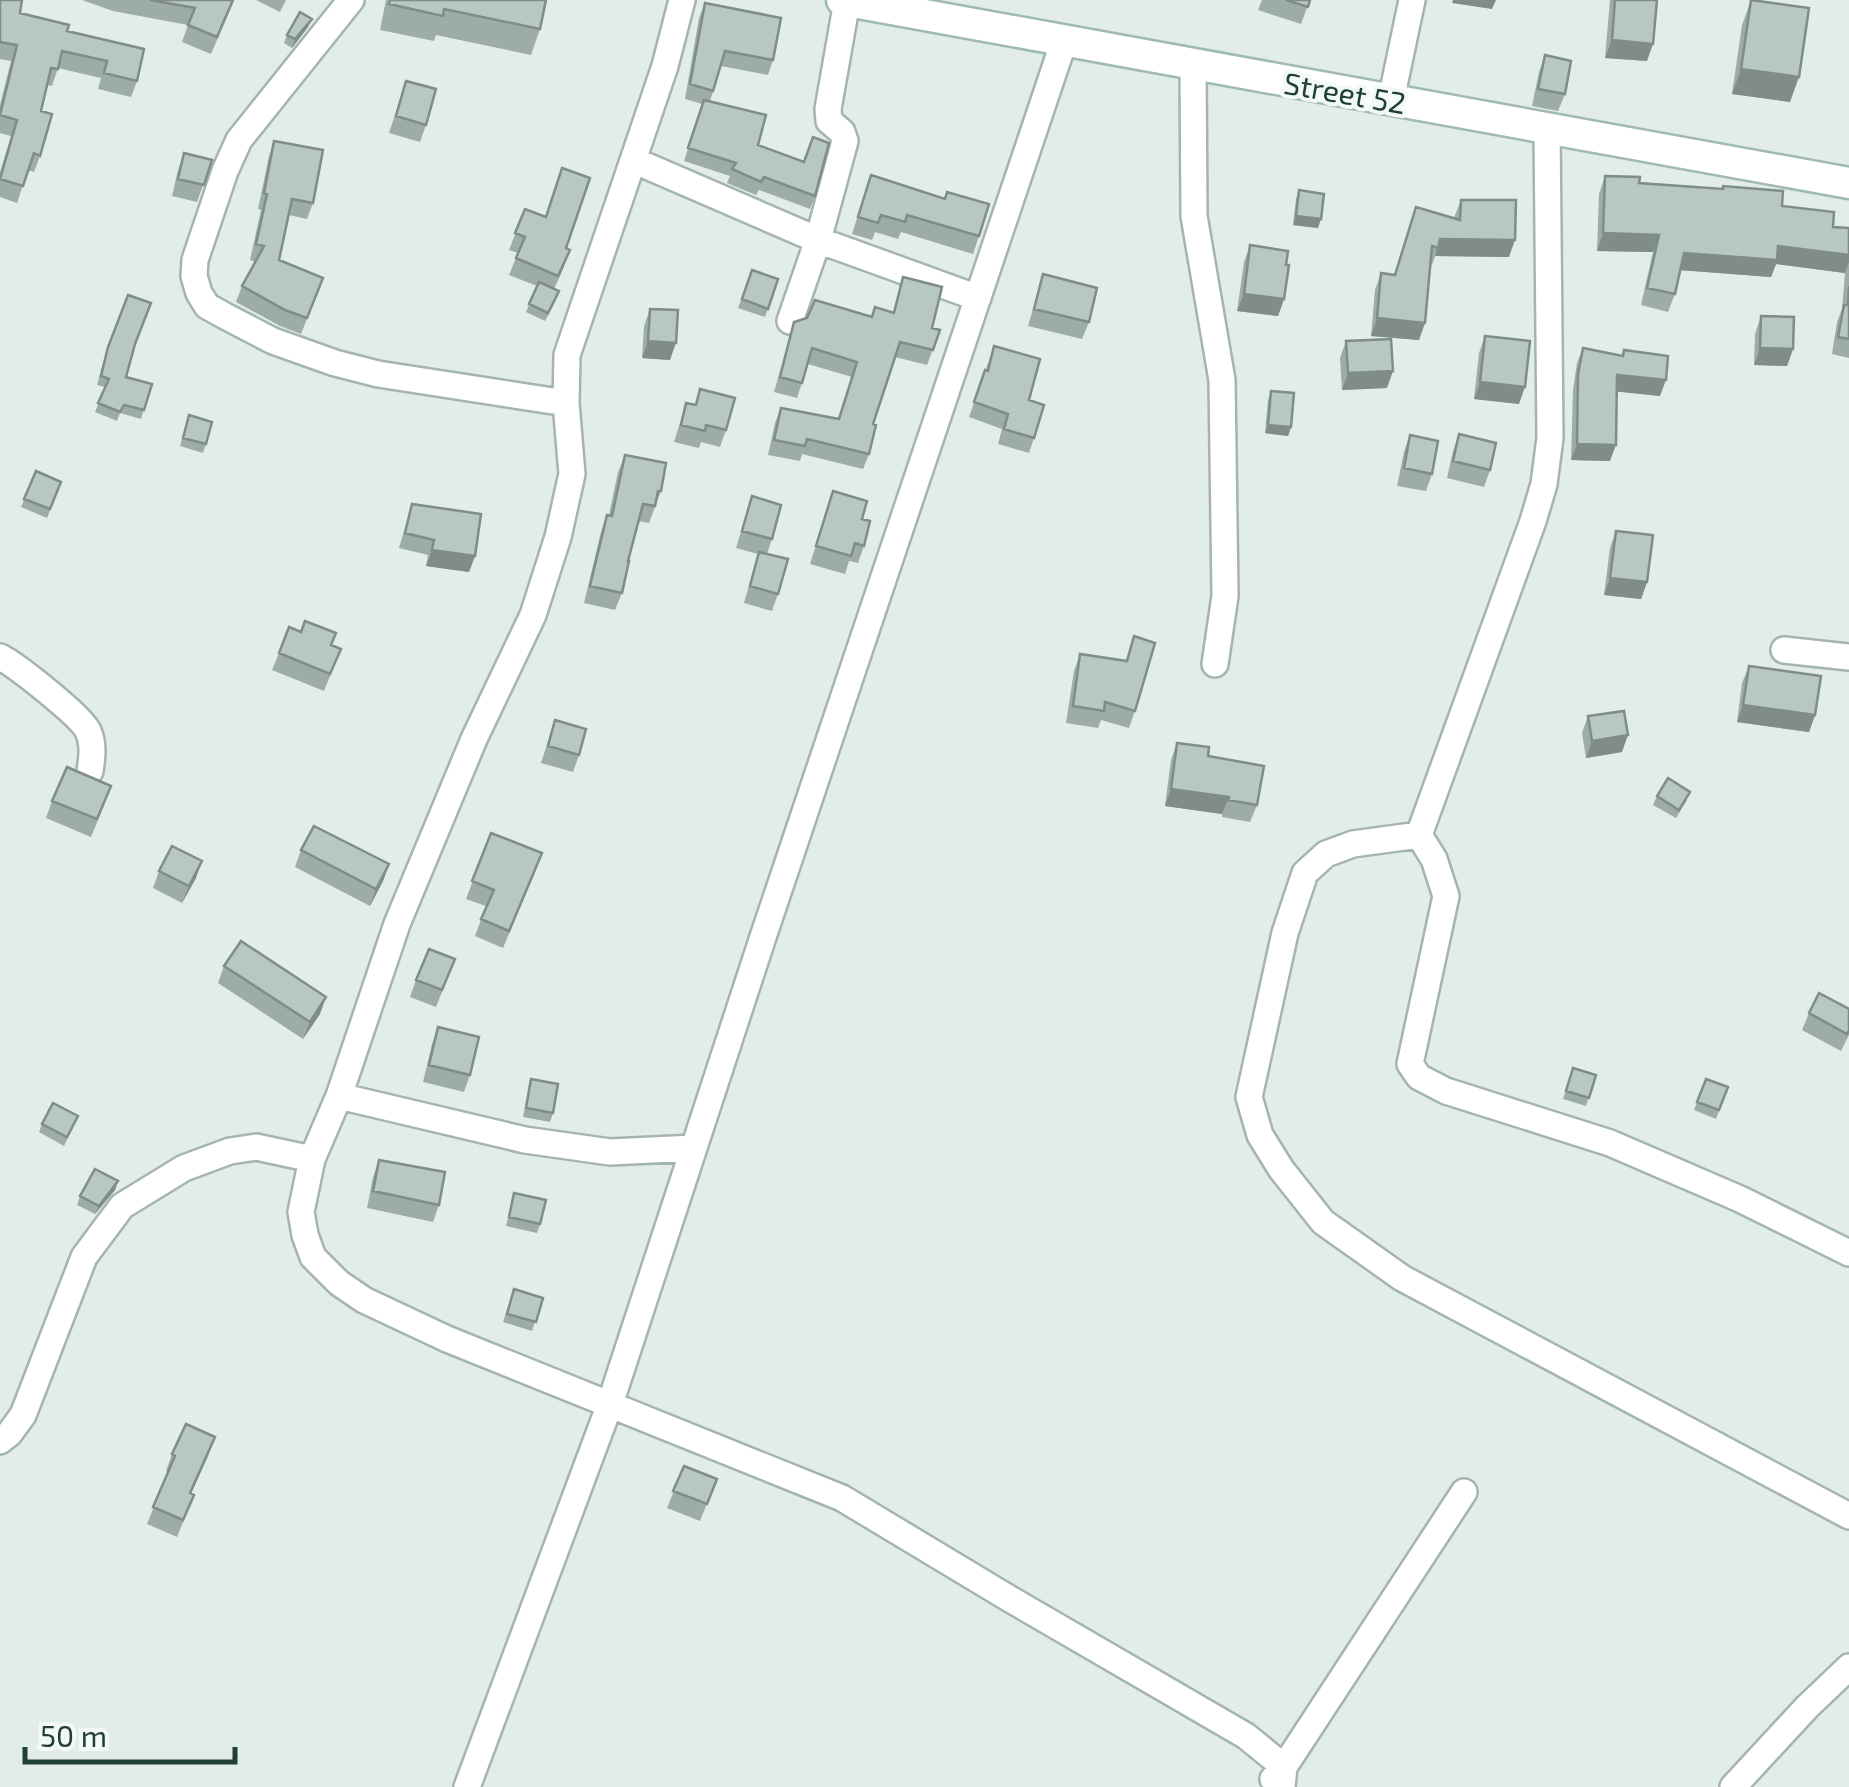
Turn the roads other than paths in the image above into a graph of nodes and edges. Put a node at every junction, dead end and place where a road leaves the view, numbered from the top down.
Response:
1 (351, 0) edge
2 (682, 0) edge
3 (844, 0) edge
4 (1412, 0) edge
5 (1064, 41) junction
6 (1193, 64) junction
7 (1391, 100) junction
8 (1547, 129) junction
9 (634, 160) junction
10 (1849, 183) edge
11 (818, 240) junction
12 (978, 298) junction
13 (790, 321) edge
14 (566, 403) junction
15 (1784, 650) dead end
16 (0, 656) edge
17 (1849, 657) edge
18 (1215, 664) dead end
19 (90, 771) dead end
20 (1419, 835) junction
21 (339, 1096) junction
22 (694, 1148) junction
23 (312, 1160) junction
24 (1849, 1253) edge
25 (610, 1404) junction
26 (0, 1441) edge
27 (1464, 1492) dead end
28 (1849, 1516) edge
29 (1849, 1667) edge
30 (1283, 1777) edge
31 (467, 1787) edge
32 (1265, 1787) edge
33 (1733, 1787) edge

1 - 14 street
2 - 9 street
3 - 5 street, Street 52
3 - 11 street
4 - 7 street
5 - 6 street, Street 52
5 - 12 street
6 - 7 street, Street 52
6 - 18 street
7 - 8 street, Street 52
8 - 10 street, Street 52
8 - 20 street
9 - 11 street
9 - 14 street
11 - 12 street
11 - 13 street
12 - 22 street
14 - 21 street
15 - 17 street
16 - 19 street
20 - 24 street
20 - 28 street
21 - 22 street
21 - 23 street
22 - 25 street
23 - 25 street
23 - 26 street
25 - 30 street
25 - 31 street
27 - 30 street
29 - 33 street
30 - 32 street

